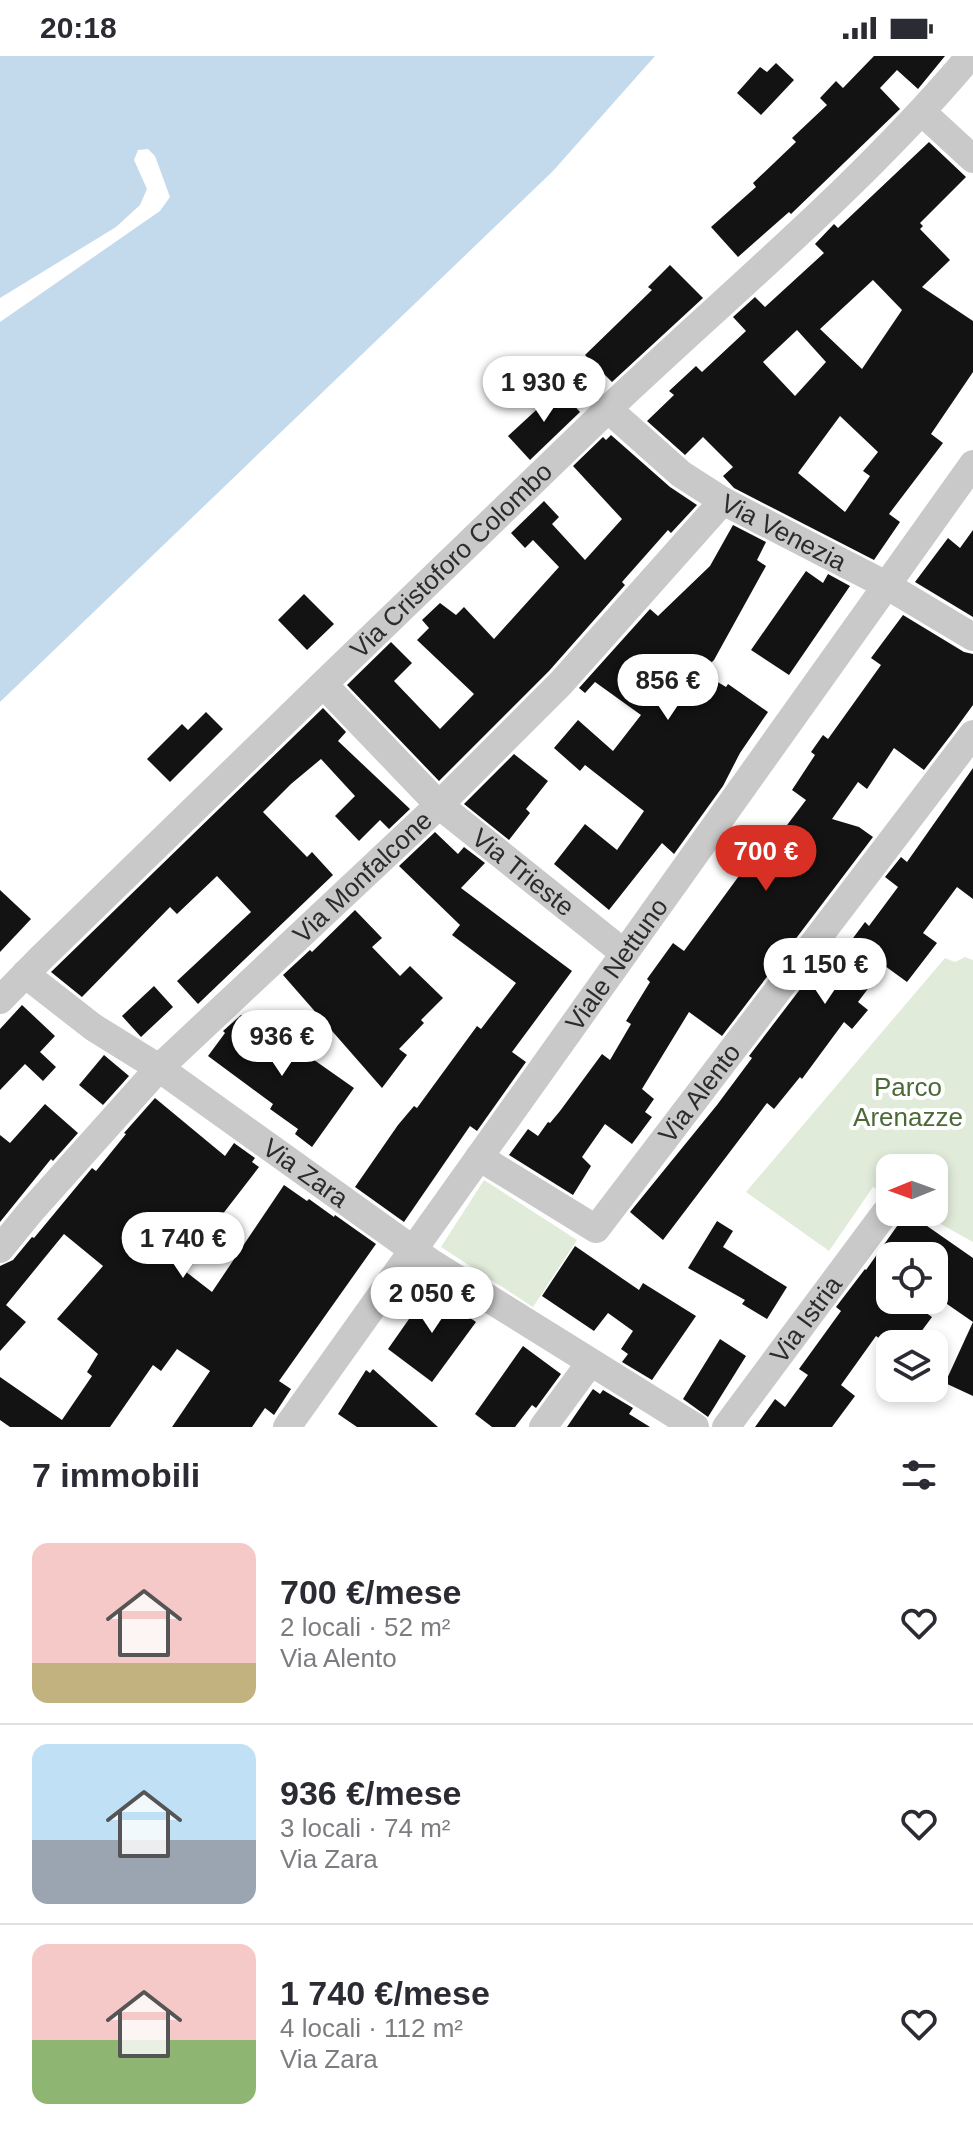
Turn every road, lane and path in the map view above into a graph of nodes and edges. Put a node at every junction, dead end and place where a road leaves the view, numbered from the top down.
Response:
1 (970, 56) edge
2 (922, 112) junction
3 (973, 159) edge
4 (608, 409) junction
5 (973, 464) edge
6 (723, 501) junction
7 (886, 585) junction
8 (973, 637) edge
9 (324, 685) junction
10 (973, 734) edge
11 (439, 805) junction
12 (624, 953) junction
13 (25, 974) junction
14 (0, 1000) edge
15 (159, 1068) junction
16 (479, 1157) junction
17 (876, 1225) edge
18 (0, 1249) edge
19 (414, 1251) junction
20 (590, 1363) junction
21 (287, 1427) edge
22 (543, 1427) edge
23 (695, 1427) edge
24 (726, 1427) edge

1 - 2 street, Via Cristoforo Colombo
2 - 3 street
2 - 4 street, Via Cristoforo Colombo
4 - 6 street, Via Venezia
4 - 9 street, Via Cristoforo Colombo
5 - 7 street, Viale Nettuno
6 - 7 street, Via Venezia
6 - 11 street, Via Monfalcone
7 - 8 street, Via Venezia
7 - 12 street, Viale Nettuno
9 - 11 street, Via Trieste
9 - 13 street, Via Cristoforo Colombo
10 - 16 street, Via Alento
11 - 12 street, Via Trieste
11 - 15 street, Via Monfalcone
12 - 16 street, Viale Nettuno
13 - 14 street, Via Cristoforo Colombo
13 - 15 street, Via Zara
15 - 18 street, Via Monfalcone
15 - 19 street, Via Zara
16 - 19 street, Viale Nettuno
17 - 24 street, Via Istria
19 - 20 street, Via Zara
19 - 21 street, Viale Nettuno
20 - 22 street
20 - 23 street, Via Zara

